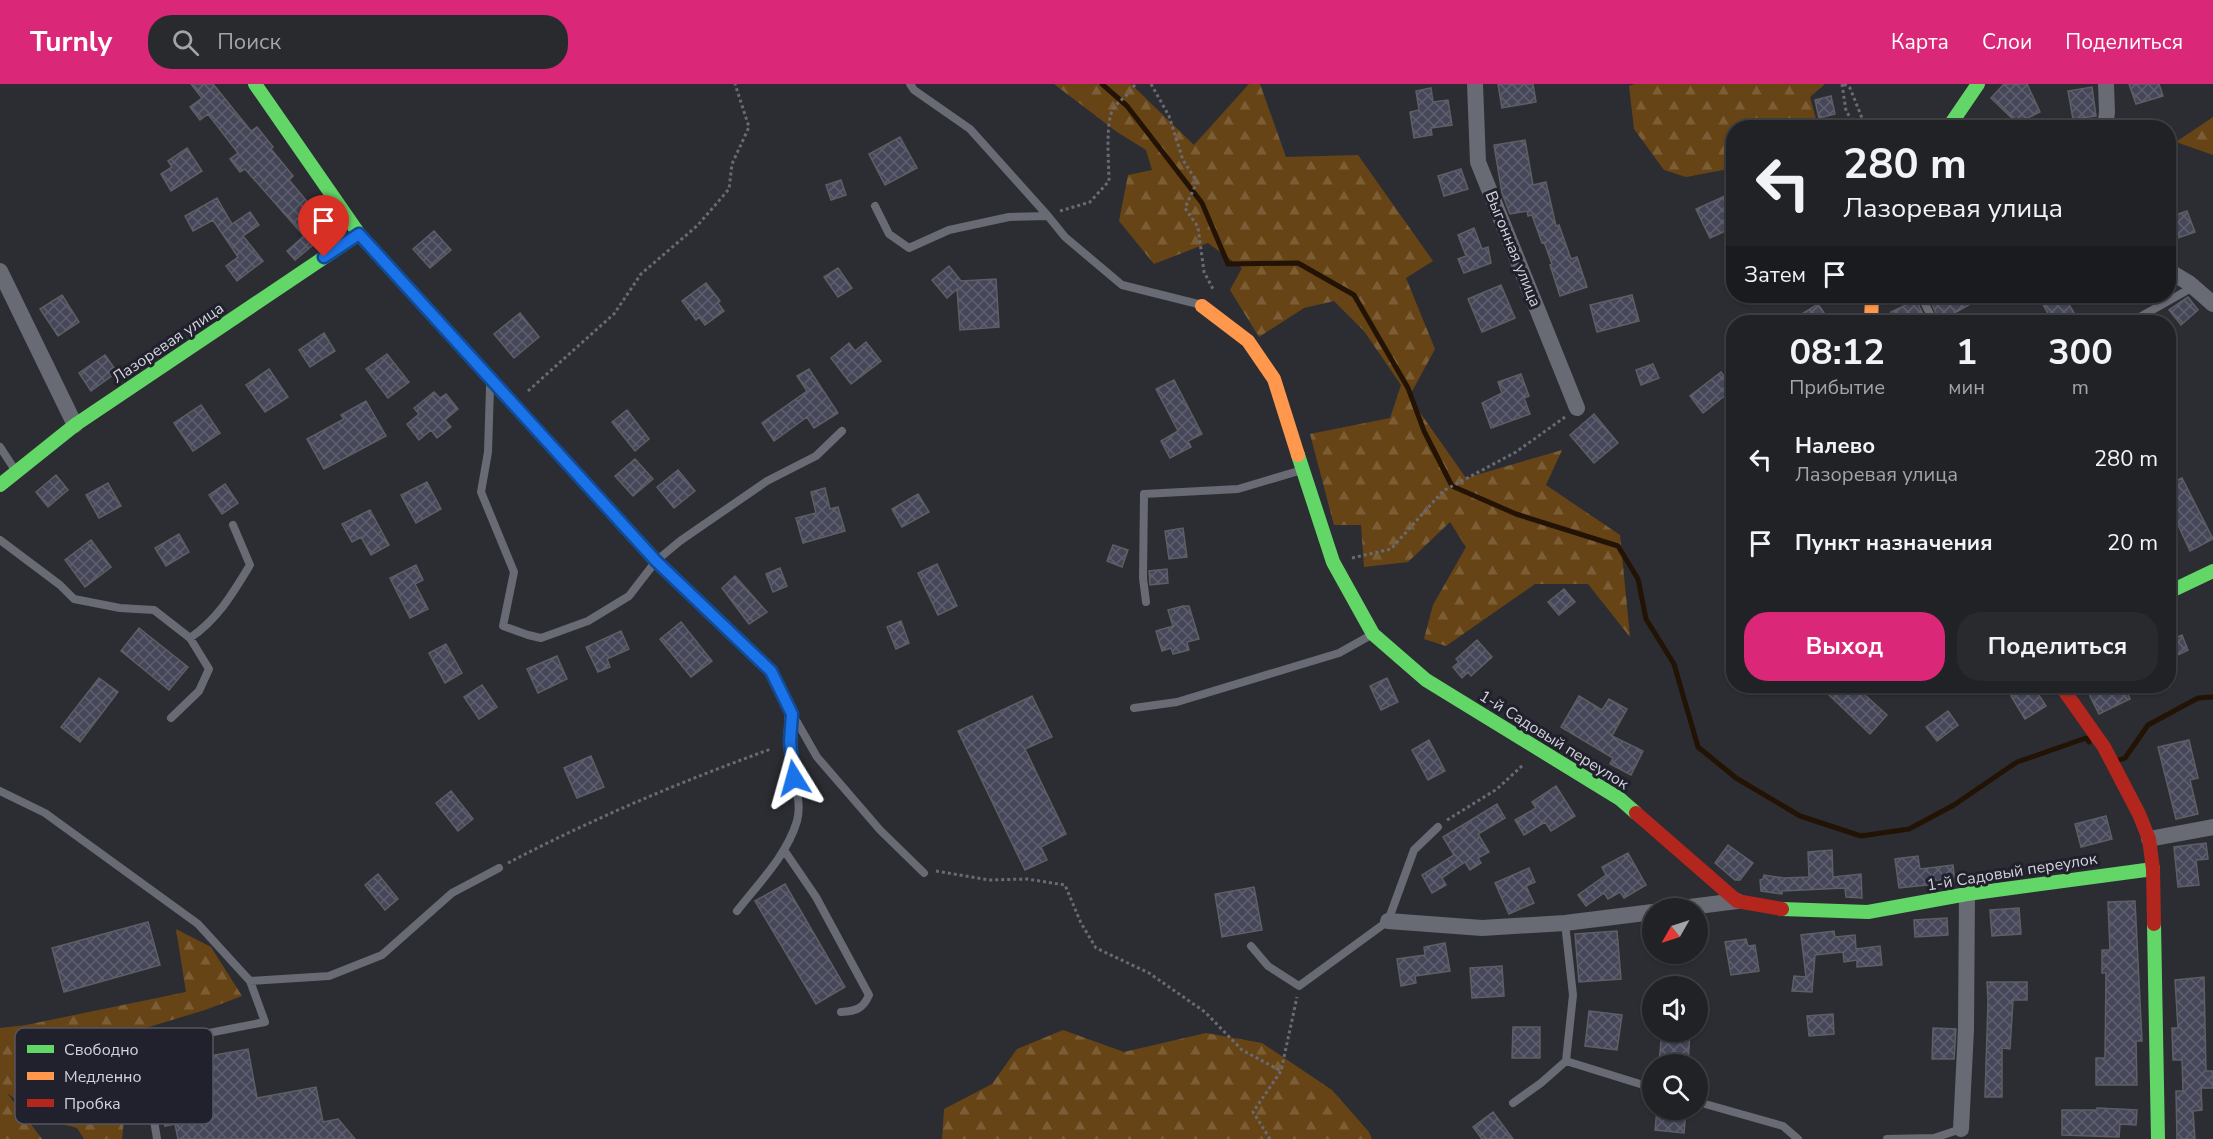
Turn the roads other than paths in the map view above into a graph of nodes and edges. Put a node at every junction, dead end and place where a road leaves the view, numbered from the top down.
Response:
1 (255, 84) edge
2 (910, 84) edge
3 (1475, 84) edge
4 (1978, 84) edge
5 (2106, 84) edge
6 (1953, 120) edge
7 (2106, 120) edge
8 (875, 206) dead end
9 (1048, 216) junction
10 (359, 234) junction
11 (0, 271) edge
12 (2176, 276) edge
13 (2193, 287) junction
14 (2176, 297) edge
15 (2165, 303) edge
16 (2213, 304) edge
17 (1202, 306) joint
18 (2143, 315) edge
19 (490, 378) junction
20 (1577, 408) road end
21 (75, 425) junction
22 (842, 431) dead end
23 (0, 447) edge
24 (1303, 470) junction
25 (16, 473) junction
26 (0, 485) edge
27 (232, 525) dead end
28 (0, 540) edge
29 (656, 561) junction
30 (2213, 571) edge
31 (2176, 589) edge
32 (1146, 602) dead end
33 (1373, 634) junction
34 (190, 638) junction
35 (2066, 693) edge
36 (1134, 708) dead end
37 (792, 714) junction
38 (171, 718) dead end
39 (794, 778) joint
40 (0, 791) edge
41 (1438, 826) road end
42 (2213, 827) edge
43 (2149, 839) junction
44 (784, 850) junction
45 (498, 868) road end
46 (2153, 869) junction
47 (924, 873) road end
48 (1967, 894) junction
49 (1737, 901) junction
50 (1708, 905) edge
51 (736, 911) dead end
52 (1642, 913) edge
53 (1388, 921) junction
54 (1565, 923) junction
55 (1251, 946) dead end
56 (250, 981) junction
57 (841, 1012) dead end
58 (213, 1032) edge
59 (1566, 1061) junction
60 (1642, 1085) edge
61 (1513, 1103) dead end
62 (1708, 1105) edge
63 (155, 1124) edge
64 (1959, 1134) edge
65 (157, 1139) edge
66 (1798, 1139) edge
67 (1887, 1139) edge
68 (2158, 1139) edge

1 - 10 street
2 - 9 lane
3 - 20 street, Выгонная улица
4 - 6 street
5 - 7 street
8 - 9 lane
9 - 17 lane
10 - 19 street
10 - 21 street, Лазоревая улица
11 - 21 street
12 - 13 street
13 - 14 lane
13 - 16 street
15 - 18 lane
17 - 24 street, 1-й Садовый переулок
19 - 29 street
19 - 29 lane
21 - 25 street, Лазоревая улица
22 - 29 lane
23 - 25 lane
24 - 32 lane
24 - 33 street, 1-й Садовый переулок
25 - 26 street, Лазоревая улица
27 - 34 lane
28 - 34 lane
29 - 37 street
30 - 31 street
33 - 36 lane
33 - 49 street, 1-й Садовый переулок
34 - 38 lane
35 - 43 street
37 - 39 street
37 - 47 lane
39 - 44 lane
40 - 56 lane
41 - 53 lane
42 - 43 street
43 - 46 street
44 - 51 lane
44 - 57 lane
45 - 56 lane
46 - 48 street, 1-й Садовый переулок
46 - 68 street
48 - 49 street, 1-й Садовый переулок
48 - 64 street
49 - 50 street
52 - 54 street
53 - 54 street
53 - 55 lane
54 - 59 lane
56 - 58 lane
59 - 60 lane
59 - 61 lane
62 - 66 lane
63 - 65 lane
64 - 67 lane

